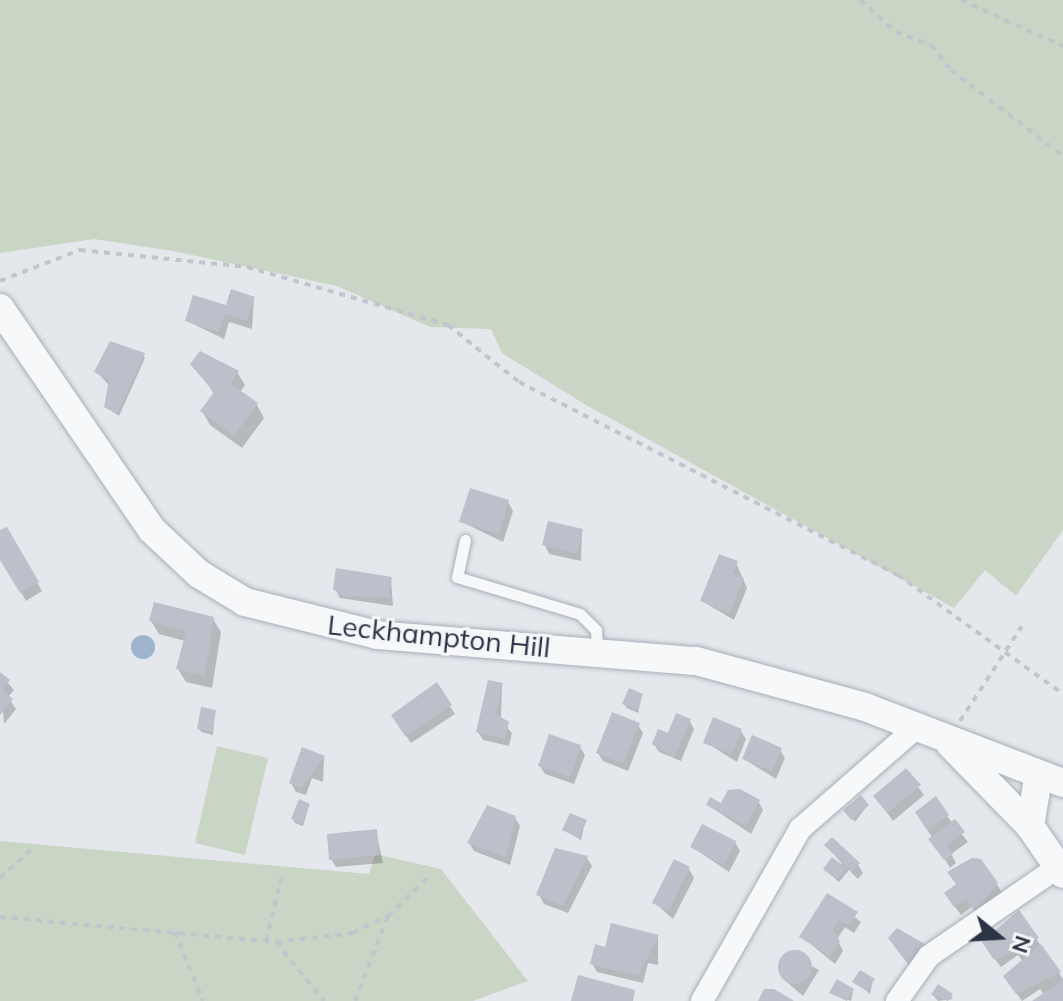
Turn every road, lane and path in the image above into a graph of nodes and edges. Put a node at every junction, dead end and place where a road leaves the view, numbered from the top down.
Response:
1 (860, 0) edge
2 (961, 0) edge
3 (1063, 46) edge
4 (1063, 156) edge
5 (0, 281) edge
6 (0, 308) edge
7 (465, 540) dead end
8 (1022, 626) dead end
9 (597, 651) junction
10 (1004, 653) junction
11 (1063, 694) edge
12 (917, 727) junction
13 (947, 740) junction
14 (1051, 781) edge
15 (1030, 826) junction
16 (31, 850) dead end
17 (1060, 870) edge
18 (283, 871) dead end
19 (430, 875) dead end
20 (0, 878) edge
21 (388, 916) junction
22 (0, 917) edge
23 (175, 932) junction
24 (266, 941) junction
25 (276, 942) junction
26 (203, 1001) edge
27 (324, 1001) edge
28 (355, 1001) edge
29 (702, 1001) edge
30 (897, 1001) edge

1 - 4 path
2 - 3 path
5 - 10 path
6 - 9 street, Leckhampton Hill
7 - 9 lane
8 - 10 path
9 - 12 street, Leckhampton Hill
10 - 11 path
10 - 13 path
12 - 13 street, Leckhampton Hill
12 - 29 street
13 - 14 street, Leckhampton Hill
13 - 15 street
14 - 15 street
15 - 17 street
16 - 20 path
17 - 30 street
18 - 24 path
19 - 21 path
21 - 25 path
21 - 28 path
22 - 23 path
23 - 24 path
23 - 26 path
24 - 25 path
25 - 27 path

